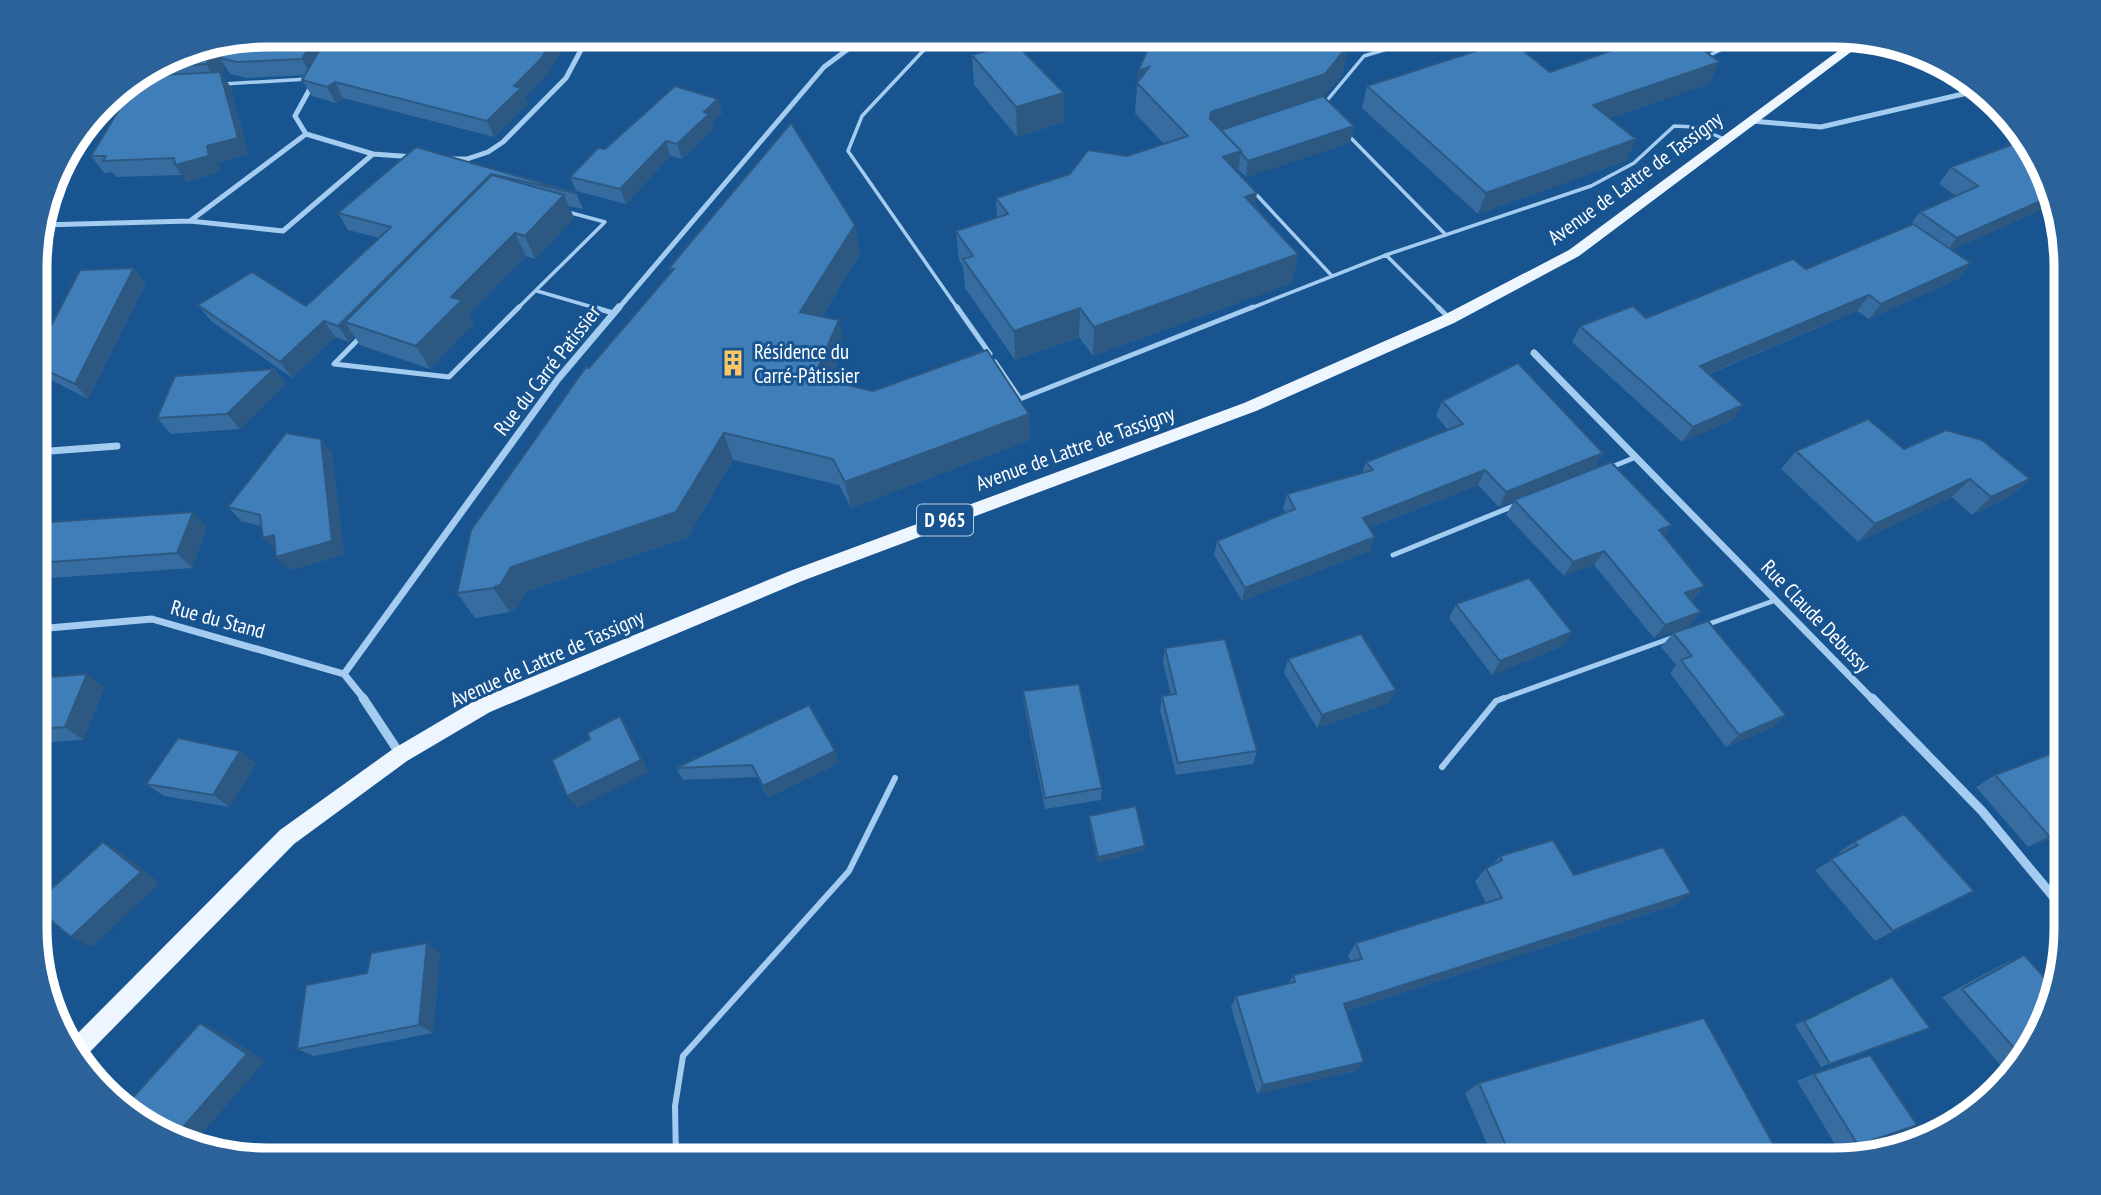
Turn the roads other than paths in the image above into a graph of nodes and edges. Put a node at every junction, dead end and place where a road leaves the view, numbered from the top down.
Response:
1 (583, 47) edge
2 (851, 47) edge
3 (927, 47) edge
4 (1394, 47) edge
5 (1726, 47) edge
6 (1849, 48) edge
7 (1712, 54) edge
8 (225, 73) edge
9 (315, 79) joint
10 (139, 89) edge
11 (144, 89) edge
12 (1968, 93) edge
13 (1321, 107) edge
14 (1752, 121) junction
15 (1341, 127) edge
16 (306, 134) junction
17 (1727, 140) junction
18 (373, 154) junction
19 (418, 158) edge
20 (443, 159) edge
21 (1247, 185) edge
22 (190, 220) junction
23 (52, 225) edge
24 (1446, 234) junction
25 (1386, 255) junction
26 (1332, 276) junction
27 (537, 291) junction
28 (613, 313) junction
29 (1449, 319) junction
30 (1534, 353) dead end
31 (117, 446) dead end
32 (47, 451) edge
33 (1636, 457) junction
34 (1597, 472) edge
35 (1521, 503) edge
36 (1393, 555) dead end
37 (1776, 600) junction
38 (47, 628) edge
39 (1699, 628) edge
40 (1687, 632) edge
41 (344, 674) junction
42 (400, 755) junction
43 (1442, 767) dead end
44 (895, 778) dead end
45 (2053, 896) edge
46 (81, 1045) edge
47 (676, 1148) edge

1 - 20 street
2 - 28 street, Rue du Carré Patissier
3 - 26 lane
4 - 13 lane
5 - 7 lane
6 - 14 main road, Avenue de Lattre de Tassigny / D 965
8 - 9 lane
9 - 16 street
10 - 11 lane
12 - 14 street
14 - 17 main road, Avenue de Lattre de Tassigny / D 965
15 - 24 lane
16 - 18 street
16 - 22 street
17 - 24 lane
17 - 29 main road, Avenue de Lattre de Tassigny / D 965
18 - 19 street
18 - 22 street
21 - 26 lane
22 - 23 street
24 - 25 lane
25 - 26 lane
25 - 29 lane
27 - 27 lane
27 - 28 lane
28 - 41 street, Rue du Carré Patissier
29 - 42 main road, Avenue de Lattre de Tassigny / D 965
30 - 33 street, Rue Claude Debussy
31 - 32 street
33 - 34 lane
33 - 37 street, Rue Claude Debussy
35 - 36 lane
37 - 39 lane
37 - 45 street, Rue Claude Debussy
38 - 41 street, Rue du Stand
40 - 43 lane
41 - 42 street
42 - 46 main road, Avenue de Lattre de Tassigny / D 965
44 - 47 lane

